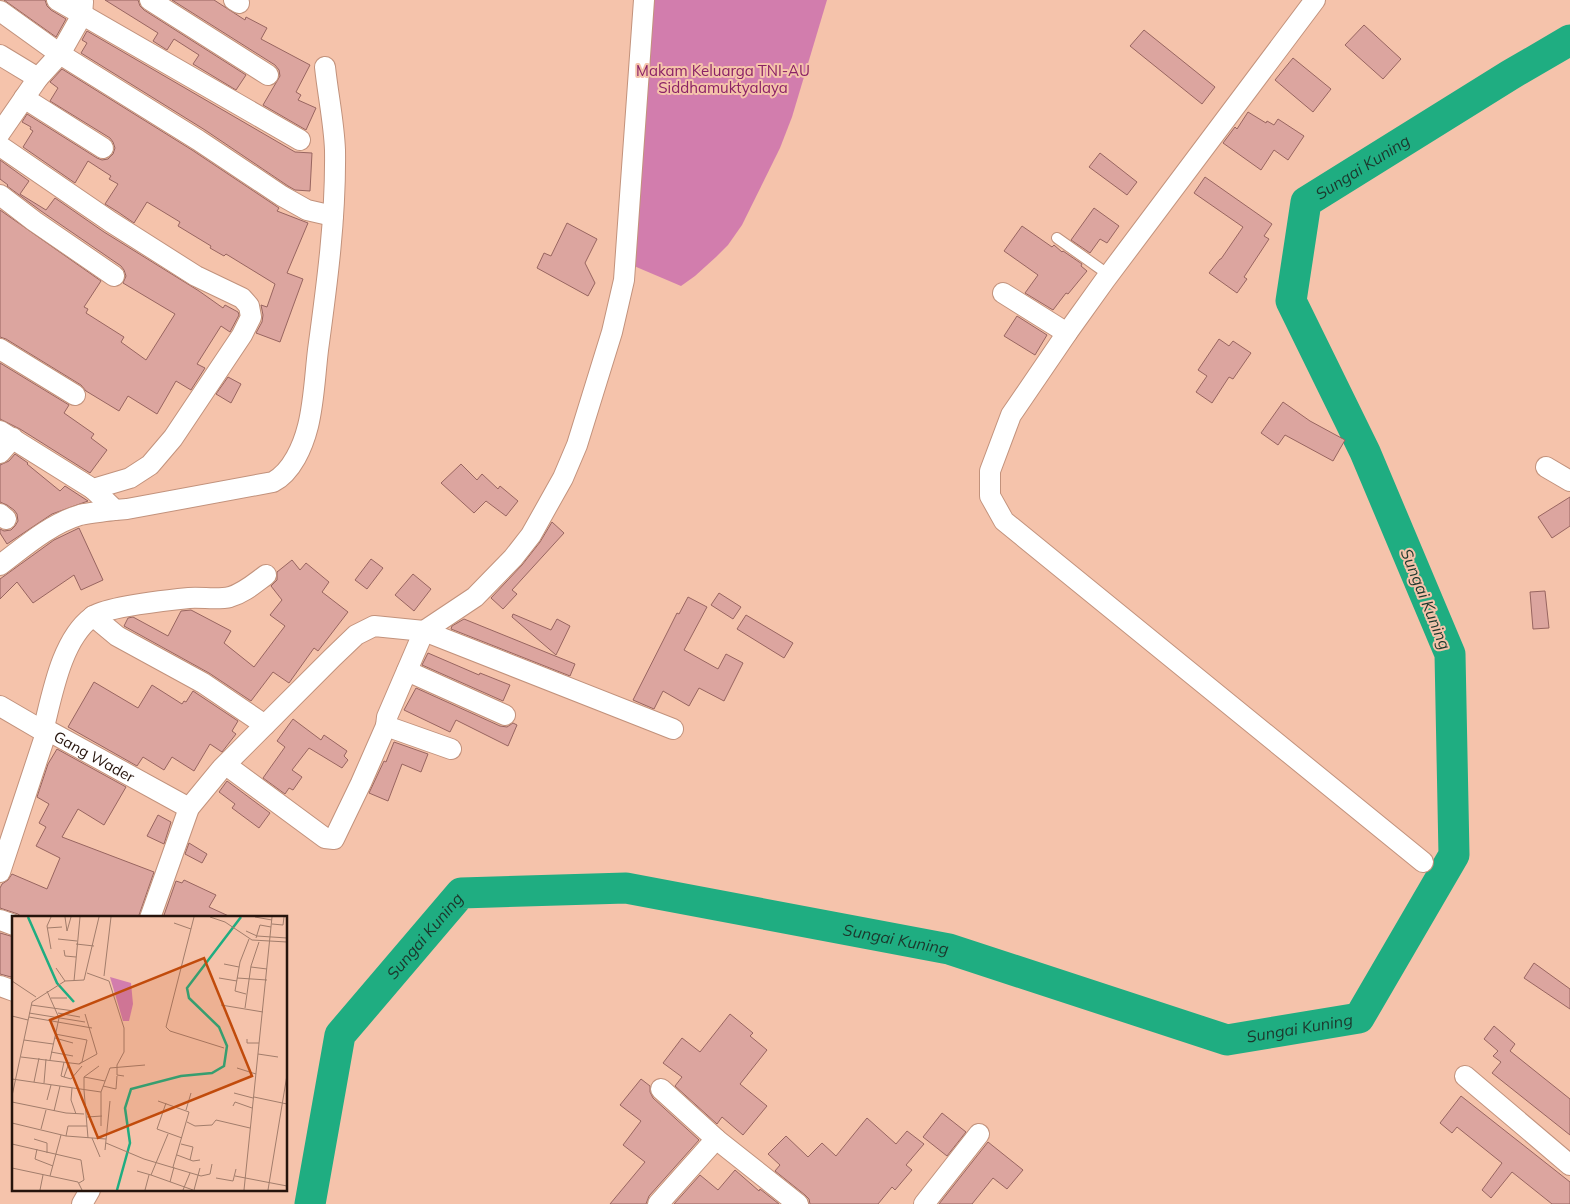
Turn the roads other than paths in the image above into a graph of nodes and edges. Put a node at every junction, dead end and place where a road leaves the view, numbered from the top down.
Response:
1 (57, 0) edge
2 (150, 0) edge
3 (644, 0) edge
4 (1315, 0) edge
5 (83, 7) edge
6 (0, 11) edge
7 (60, 54) junction
8 (0, 55) edge
9 (325, 68) dead end
10 (268, 75) dead end
11 (38, 78) junction
12 (24, 98) junction
13 (0, 133) edge
14 (300, 140) dead end
15 (0, 146) edge
16 (104, 148) dead end
17 (0, 195) edge
18 (333, 216) junction
19 (1057, 238) dead end
20 (1109, 275) junction
21 (114, 276) dead end
22 (1003, 293) dead end
23 (1067, 332) junction
24 (0, 348) edge
25 (75, 395) dead end
26 (4, 441) edge
27 (1546, 467) dead end
28 (1570, 481) edge
29 (93, 489) junction
30 (115, 510) junction
31 (0, 565) edge
32 (266, 575) dead end
33 (93, 616) junction
34 (424, 632) junction
35 (406, 671) junction
36 (0, 706) edge
37 (505, 715) dead end
38 (265, 725) junction
39 (386, 726) junction
40 (673, 729) dead end
41 (45, 731) junction
42 (451, 749) dead end
43 (226, 765) junction
44 (189, 808) junction
45 (1424, 862) dead end
46 (0, 872) edge
47 (151, 916) edge
48 (0, 986) edge
49 (12, 990) edge
50 (1465, 1076) dead end
51 (661, 1089) dead end
52 (979, 1134) dead end
53 (716, 1139) junction
54 (1570, 1166) edge
55 (89, 1192) edge
56 (82, 1204) edge
57 (658, 1204) edge
58 (798, 1204) edge
59 (924, 1204) edge

1 - 5 street
2 - 10 street
3 - 34 street
4 - 20 street
5 - 7 street
5 - 14 street
6 - 7 street
7 - 11 street
7 - 18 street
8 - 11 street
9 - 18 street
11 - 12 street
12 - 13 street
12 - 16 street
15 - 29 street
17 - 21 street
18 - 30 street
19 - 20 lane
20 - 23 street
22 - 23 street
23 - 45 street
24 - 25 street
26 - 29 street
27 - 28 street
29 - 30 street
30 - 31 street
32 - 33 street
33 - 38 street
33 - 41 street
34 - 35 street
34 - 38 street
34 - 40 street
35 - 37 street
35 - 39 street
36 - 41 street, Gang Wader
38 - 43 street
39 - 42 street
39 - 43 street
41 - 44 street, Gang Wader
41 - 46 street
43 - 44 street
44 - 47 street
48 - 49 street
50 - 54 street
51 - 53 street
52 - 59 street
53 - 57 street
53 - 58 street
55 - 56 street

